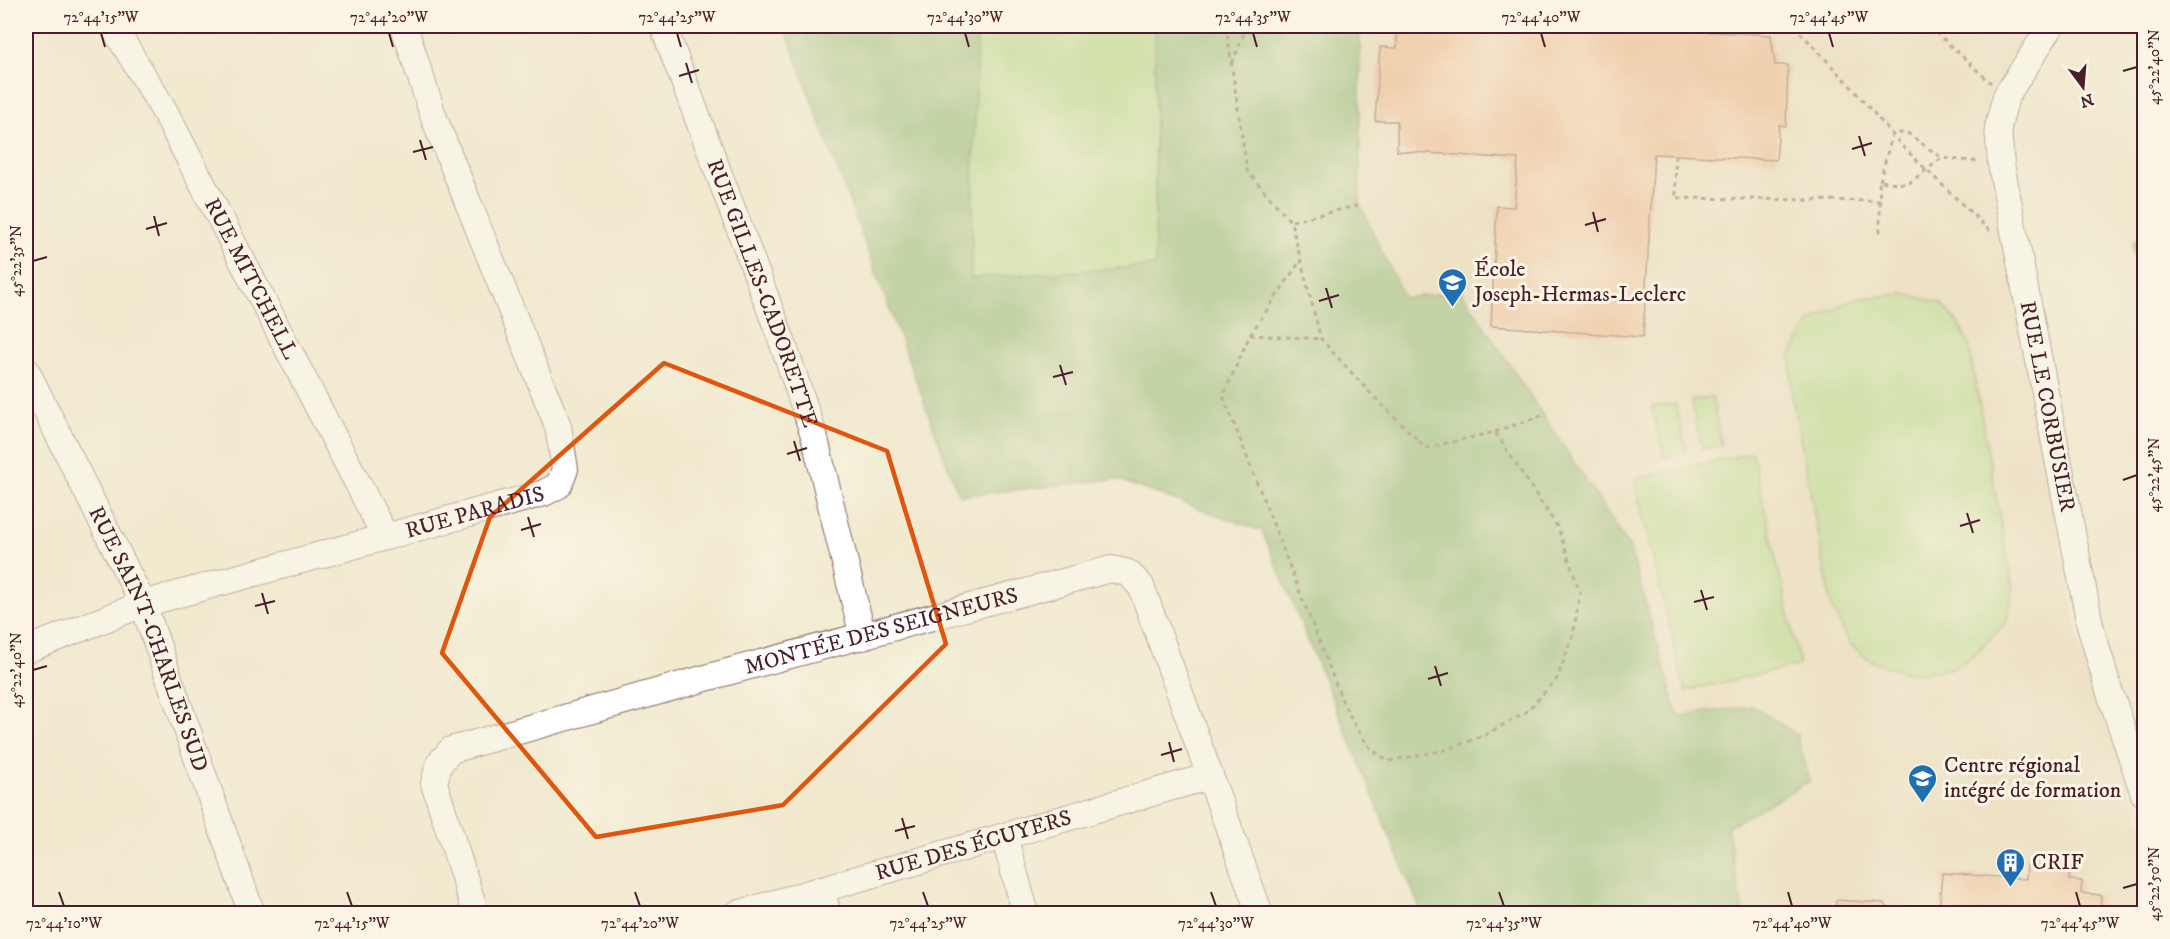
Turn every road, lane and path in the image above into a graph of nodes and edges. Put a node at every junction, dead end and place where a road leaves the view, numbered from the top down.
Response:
1 (113, 26) edge
2 (404, 26) edge
3 (663, 26) edge
4 (1227, 26) edge
5 (1247, 26) edge
6 (1794, 26) edge
7 (1929, 26) edge
8 (2051, 26) edge
9 (1232, 64) junction
10 (2006, 96) junction
11 (1893, 135) junction
12 (1675, 155) dead end
13 (1942, 158) junction
14 (2001, 164) junction
15 (1880, 181) junction
16 (1880, 201) junction
17 (1360, 205) dead end
18 (1291, 222) junction
19 (1880, 234) dead end
20 (1995, 236) dead end
21 (1301, 260) junction
22 (1250, 335) junction
23 (1320, 339) junction
24 (26, 370) edge
25 (1543, 415) dead end
26 (1495, 432) junction
27 (385, 536) junction
28 (143, 604) junction
29 (863, 637) junction
30 (26, 650) edge
31 (1210, 776) junction
32 (2145, 794) edge
33 (1004, 836) junction
34 (821, 889) junction
35 (252, 914) edge
36 (476, 914) edge
37 (737, 914) edge
38 (828, 914) edge
39 (1026, 914) edge
40 (1260, 914) edge

1 - 27 street, RUE MITCHELL
2 - 27 street, RUE PARADIS
3 - 29 street, RUE GILLES-CADORETTE
4 - 9 path
5 - 9 path
6 - 11 path
7 - 10 path
8 - 10 street, RUE LE CORBUSIER
9 - 18 path
10 - 14 street, RUE LE CORBUSIER
11 - 13 path
11 - 15 path
11 - 20 path
12 - 16 path
13 - 14 path
13 - 15 path
14 - 32 street, RUE LE CORBUSIER
15 - 16 path
16 - 19 path
17 - 18 path
18 - 21 path
21 - 22 path
21 - 23 path
22 - 23 path
22 - 26 path
23 - 26 path
24 - 28 street, RUE SAINT-CHARLES SUD
25 - 26 path
27 - 28 street, RUE PARADIS
28 - 30 street, RUE PARADIS
28 - 35 street, RUE SAINT-CHARLES SUD
29 - 31 street, MONTÉE DES SEIGNEURS
29 - 36 street, MONTÉE DES SEIGNEURS
31 - 33 street, RUE DES ÉCUYERS
31 - 40 street, MONTÉE DES SEIGNEURS
33 - 34 street, RUE DES ÉCUYERS
33 - 39 street
34 - 37 street, RUE DES ÉCUYERS
34 - 38 street

